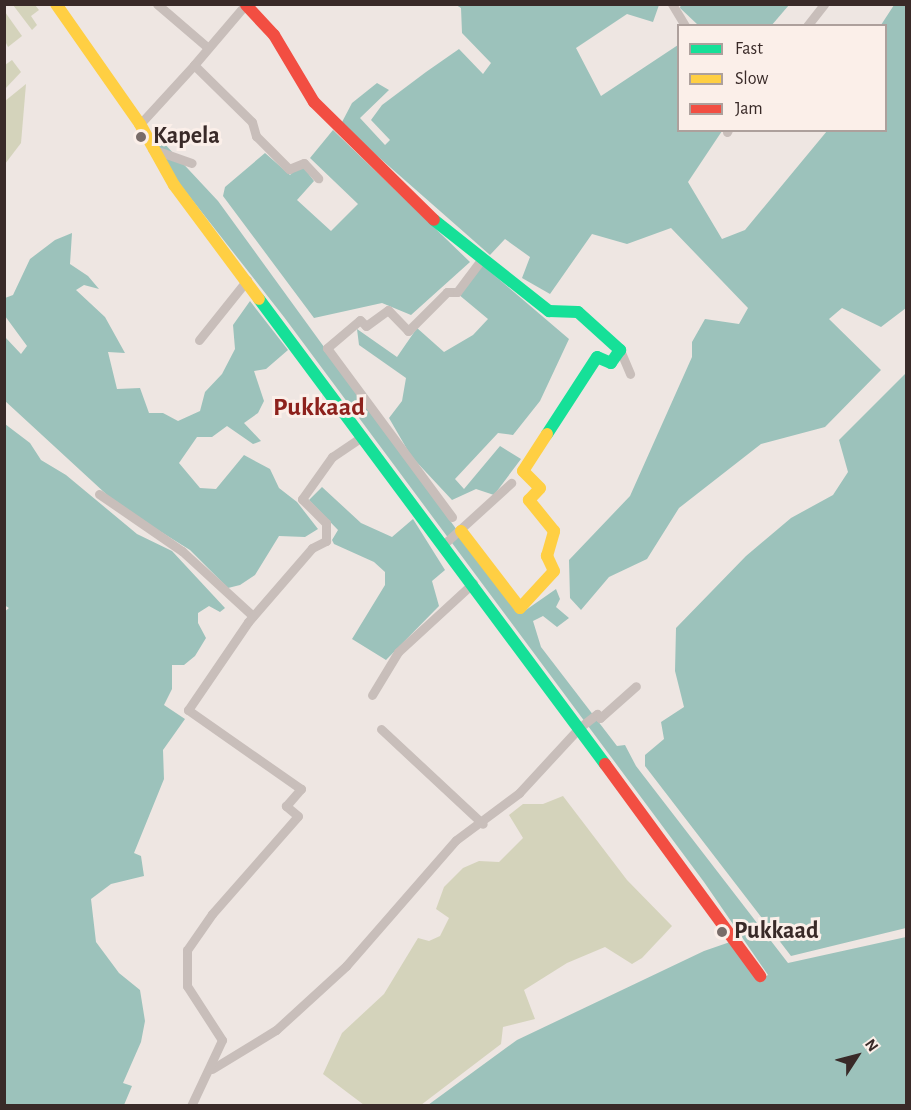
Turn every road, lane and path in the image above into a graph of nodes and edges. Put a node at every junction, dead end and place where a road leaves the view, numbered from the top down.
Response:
1 (56, 4) edge
2 (157, 4) edge
3 (672, 4) edge
4 (824, 4) edge
5 (246, 5) edge
6 (684, 24) edge
7 (809, 24) edge
8 (206, 46) junction
9 (194, 65) junction
10 (140, 124) junction
11 (151, 149) junction
12 (192, 163) dead end
13 (318, 178) dead end
14 (481, 260) junction
15 (247, 280) junction
16 (200, 340) dead end
17 (620, 350) junction
18 (630, 374) dead end
19 (363, 436) junction
20 (511, 483) dead end
21 (99, 494) dead end
22 (452, 517) dead end
23 (461, 531) junction
24 (444, 544) junction
25 (473, 583) junction
26 (253, 616) junction
27 (636, 686) dead end
28 (372, 695) dead end
29 (579, 728) junction
30 (381, 729) dead end
31 (483, 824) junction
32 (760, 976) dead end
33 (212, 1068) junction
34 (191, 1106) edge

1 - 10 street
2 - 8 street
3 - 6 street
4 - 7 street
5 - 8 street
5 - 14 street
8 - 9 street
9 - 10 street
9 - 13 street
10 - 11 street
11 - 12 street
11 - 15 street
14 - 17 street
14 - 22 street
15 - 16 street
15 - 19 street
17 - 18 street
17 - 23 street
19 - 24 street
19 - 26 street
20 - 23 street
21 - 26 street
23 - 24 street
24 - 25 street
25 - 28 street
25 - 29 street
26 - 33 street
27 - 29 street
29 - 31 street
29 - 32 street
30 - 31 street
31 - 33 street
33 - 34 street

